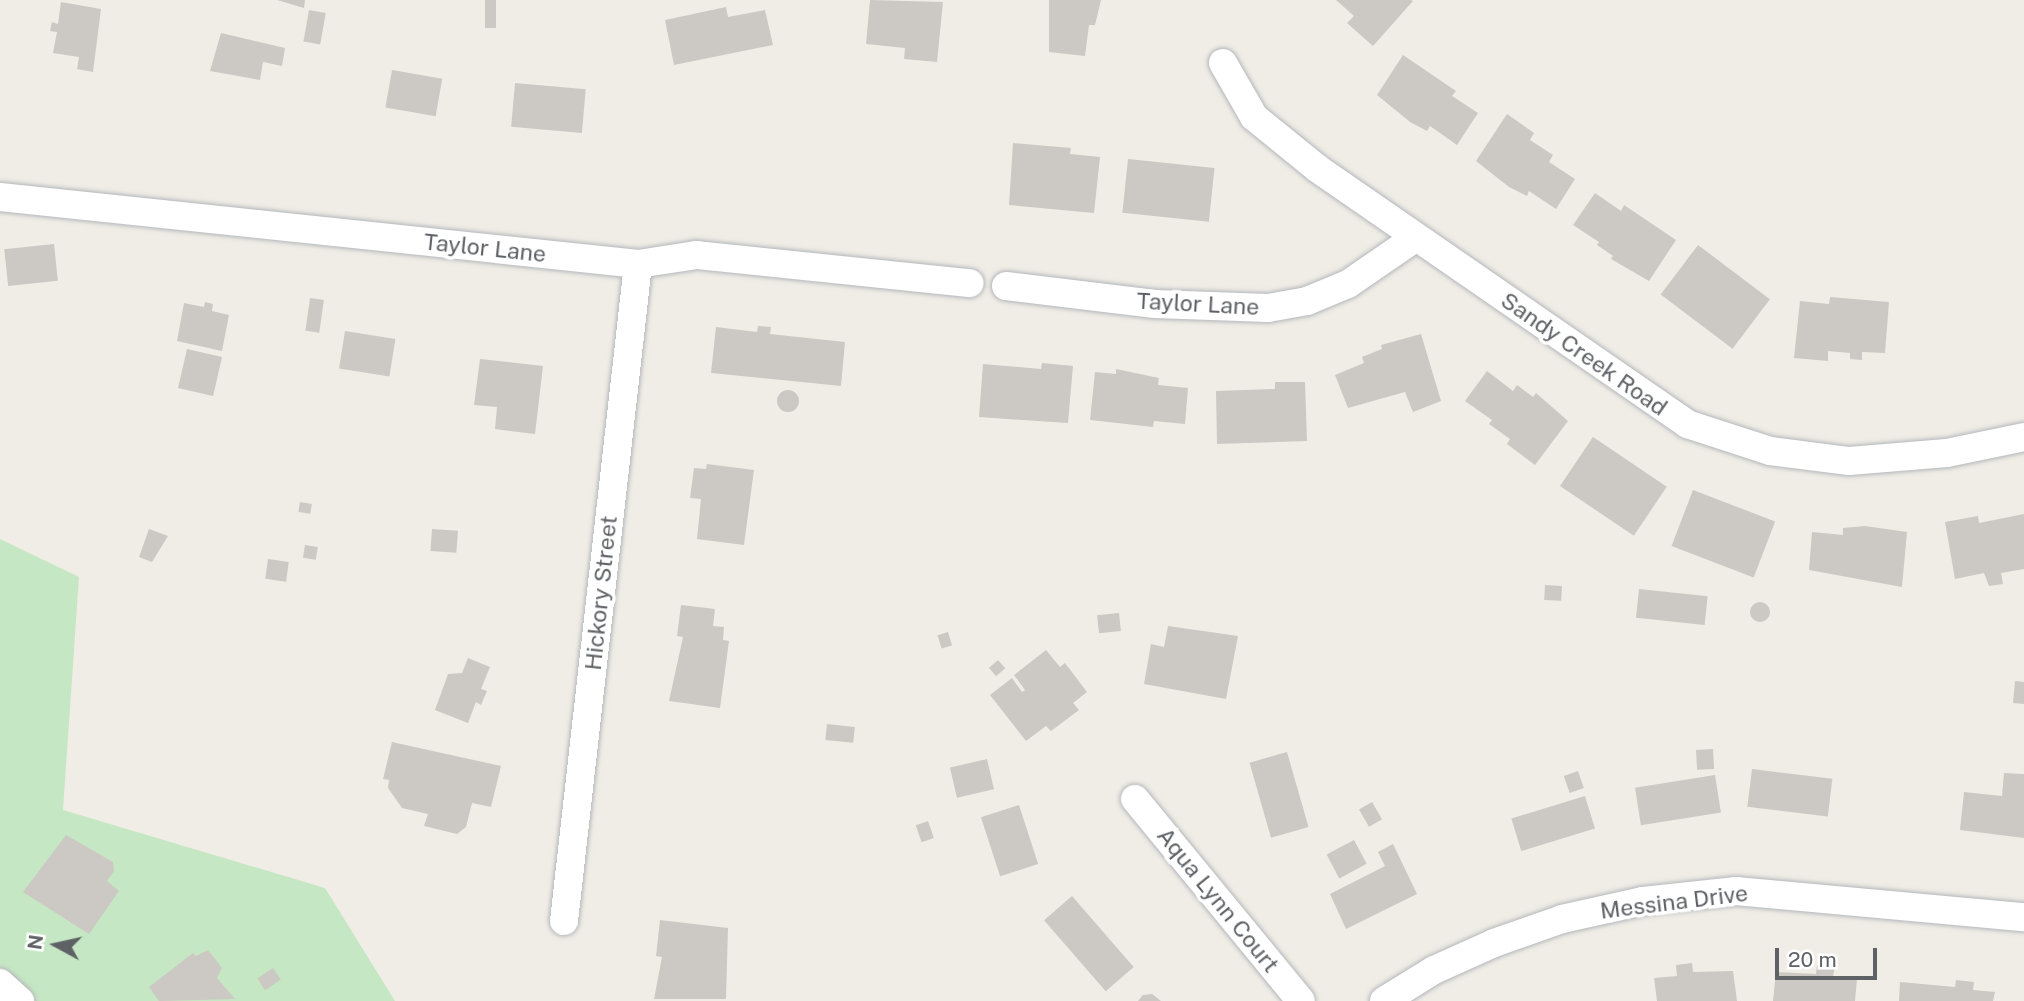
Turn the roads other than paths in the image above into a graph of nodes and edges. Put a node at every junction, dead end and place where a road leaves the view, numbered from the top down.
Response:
1 (1223, 63) dead end
2 (0, 197) edge
3 (1415, 238) junction
4 (638, 264) junction
5 (970, 283) dead end
6 (1006, 286) dead end
7 (2024, 438) edge
8 (1135, 799) dead end
9 (2024, 916) edge
10 (564, 921) dead end
11 (0, 983) edge
12 (20, 1001) edge
13 (1301, 1001) edge
14 (1384, 1001) edge

1 - 3 street, Sandy Creek Road
2 - 4 street, Taylor Lane
3 - 6 street, Taylor Lane
3 - 7 street, Sandy Creek Road
4 - 5 street, Taylor Lane
4 - 10 street, Hickory Street
8 - 13 street, Aqua Lynn Court
9 - 14 street, Messina Drive
11 - 12 street

